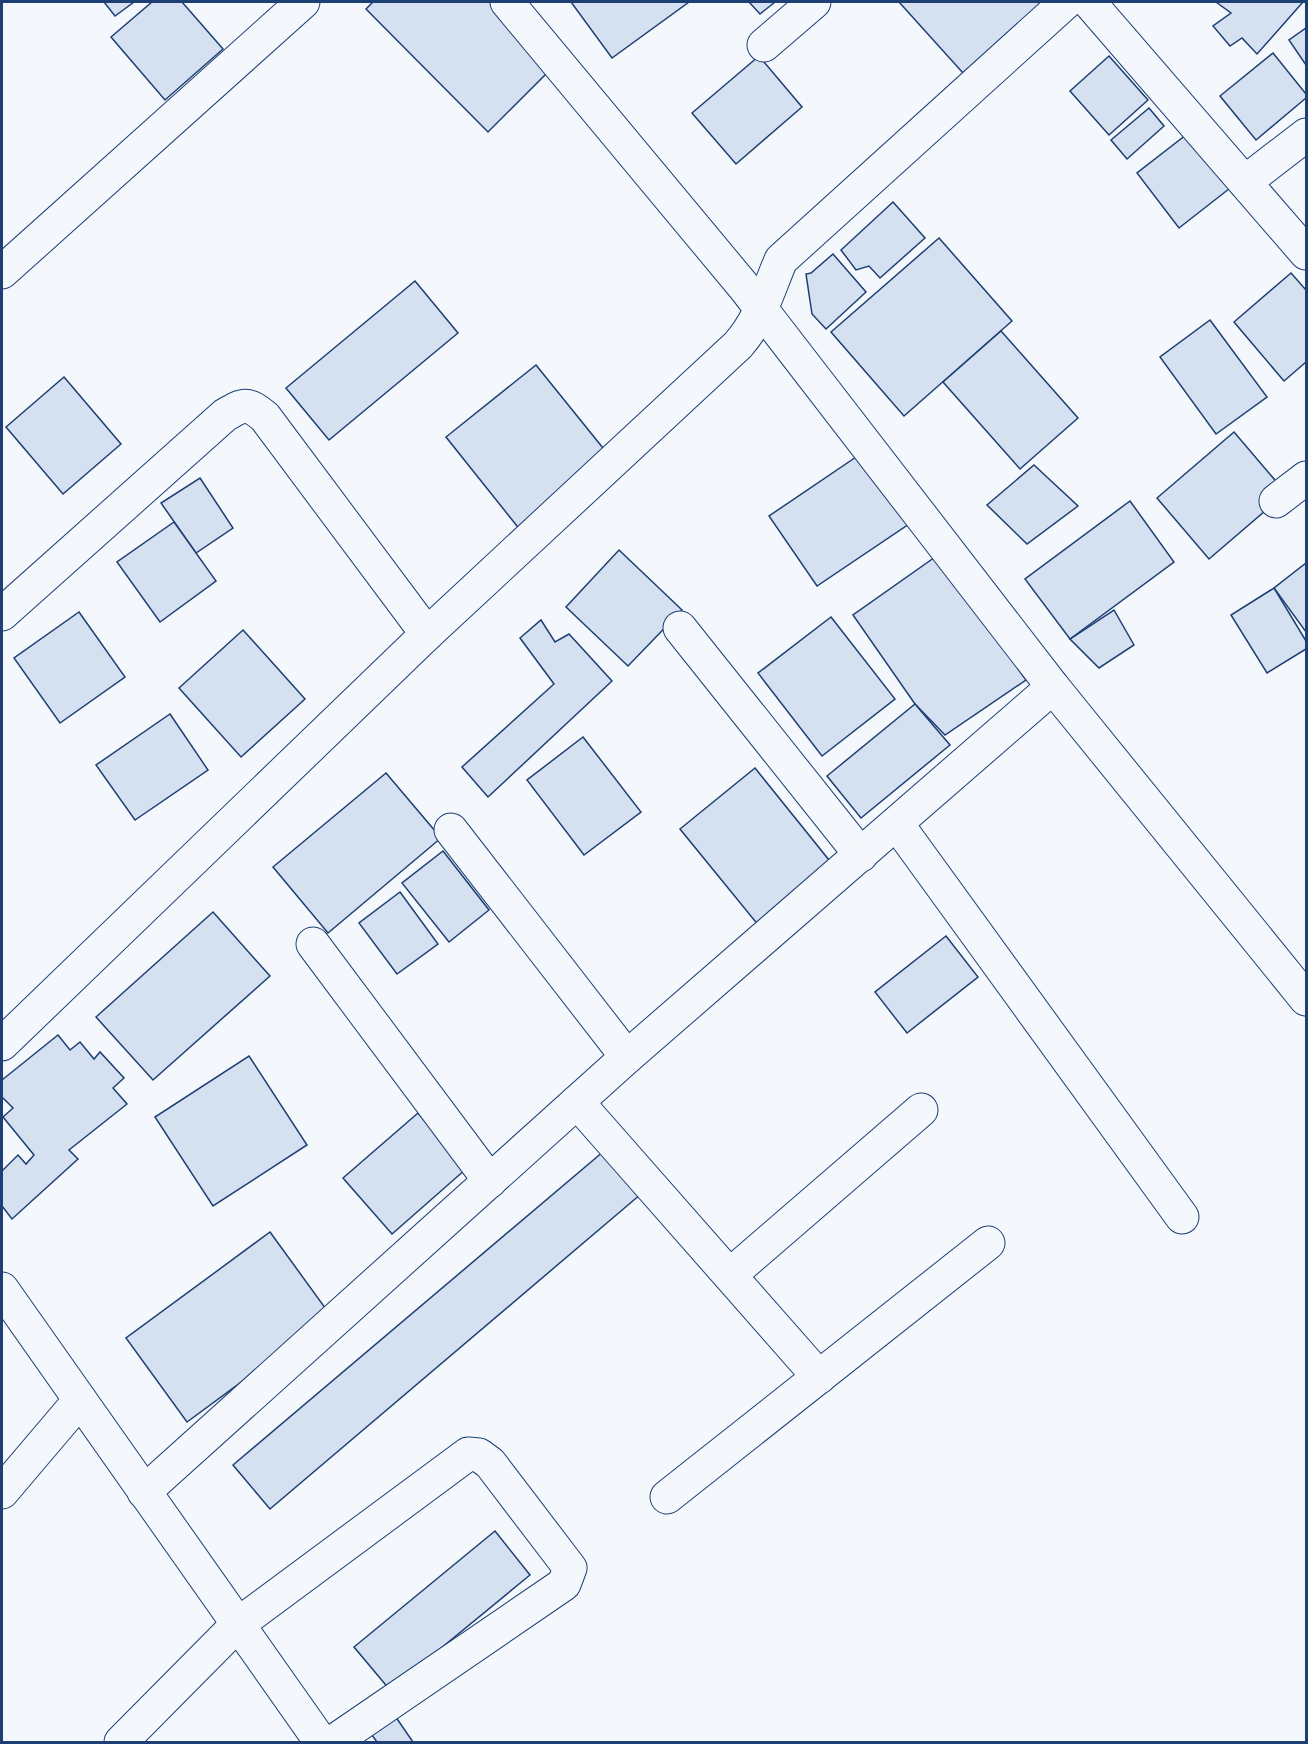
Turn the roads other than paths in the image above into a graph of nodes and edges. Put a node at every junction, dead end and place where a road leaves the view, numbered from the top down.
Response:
1 (303, 2) edge
2 (507, 2) edge
3 (814, 2) edge
4 (1066, 2) edge
5 (1089, 2) edge
6 (764, 45) dead end
7 (1306, 135) edge
8 (1245, 182) junction
9 (1306, 253) edge
10 (2, 272) edge
11 (762, 312) junction
12 (1306, 478) edge
13 (1276, 501) dead end
14 (2, 614) edge
15 (681, 628) dead end
16 (427, 634) junction
17 (1053, 687) junction
18 (897, 824) junction
19 (451, 830) dead end
20 (861, 855) junction
21 (313, 944) dead end
22 (1306, 999) edge
23 (2, 1044) edge
24 (627, 1057) junction
25 (578, 1102) junction
26 (921, 1110) dead end
27 (490, 1180) junction
28 (1182, 1217) dead end
29 (988, 1243) dead end
30 (730, 1275) junction
31 (2, 1289) edge
32 (819, 1377) junction
33 (80, 1400) junction
34 (2, 1492) edge
35 (144, 1492) junction
36 (667, 1497) dead end
37 (237, 1625) junction
38 (121, 1743) edge
39 (321, 1743) edge
40 (333, 1743) edge

1 - 10 street
2 - 11 street
3 - 6 street
4 - 11 street
5 - 8 street
7 - 8 street
8 - 9 street
11 - 16 street
11 - 17 street
12 - 13 street
14 - 16 street
15 - 20 street
16 - 23 street
17 - 18 street
17 - 22 street
18 - 20 street
18 - 28 street
19 - 24 street
20 - 24 street
21 - 27 street
24 - 25 street
25 - 27 street
25 - 30 street
26 - 30 street
27 - 35 street
29 - 32 street
30 - 32 street
31 - 33 street
32 - 36 street
33 - 34 street
33 - 35 street
35 - 37 street
37 - 38 street
37 - 39 street
37 - 40 street

